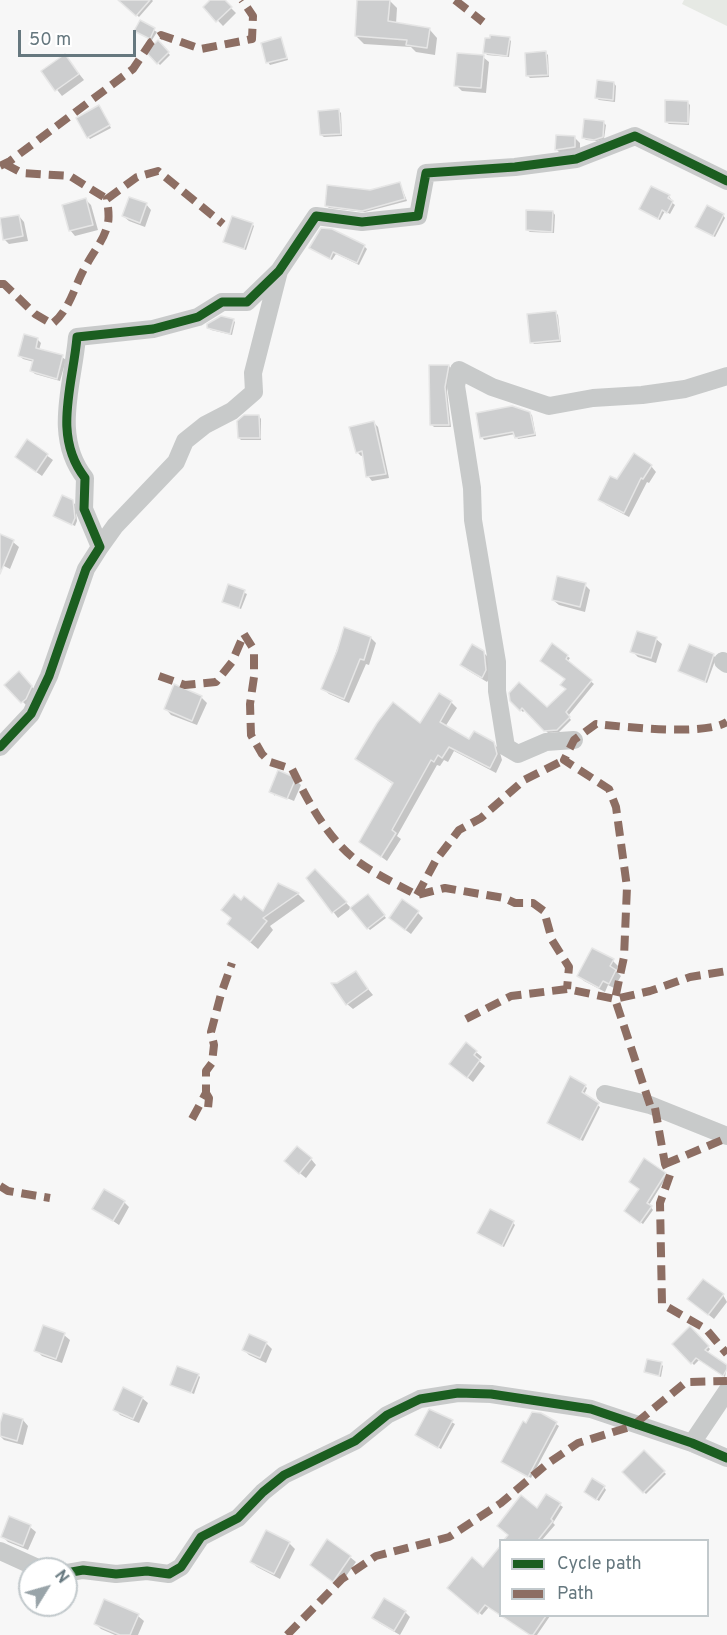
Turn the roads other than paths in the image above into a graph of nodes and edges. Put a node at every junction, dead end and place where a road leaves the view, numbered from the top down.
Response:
1 (727, 181) edge
2 (279, 271) junction
3 (727, 376) edge
4 (100, 546) junction
5 (574, 740) dead end
6 (0, 747) edge
7 (606, 1094) dead end
8 (727, 1136) edge
9 (727, 1391) edge
10 (692, 1443) junction
11 (727, 1458) edge
12 (0, 1551) edge
13 (18, 1559) edge
14 (78, 1571) edge

1 - 2 street
2 - 4 street
2 - 4 street
3 - 5 street
4 - 6 street
7 - 8 street
9 - 10 street
10 - 11 street
10 - 14 street
12 - 13 street

